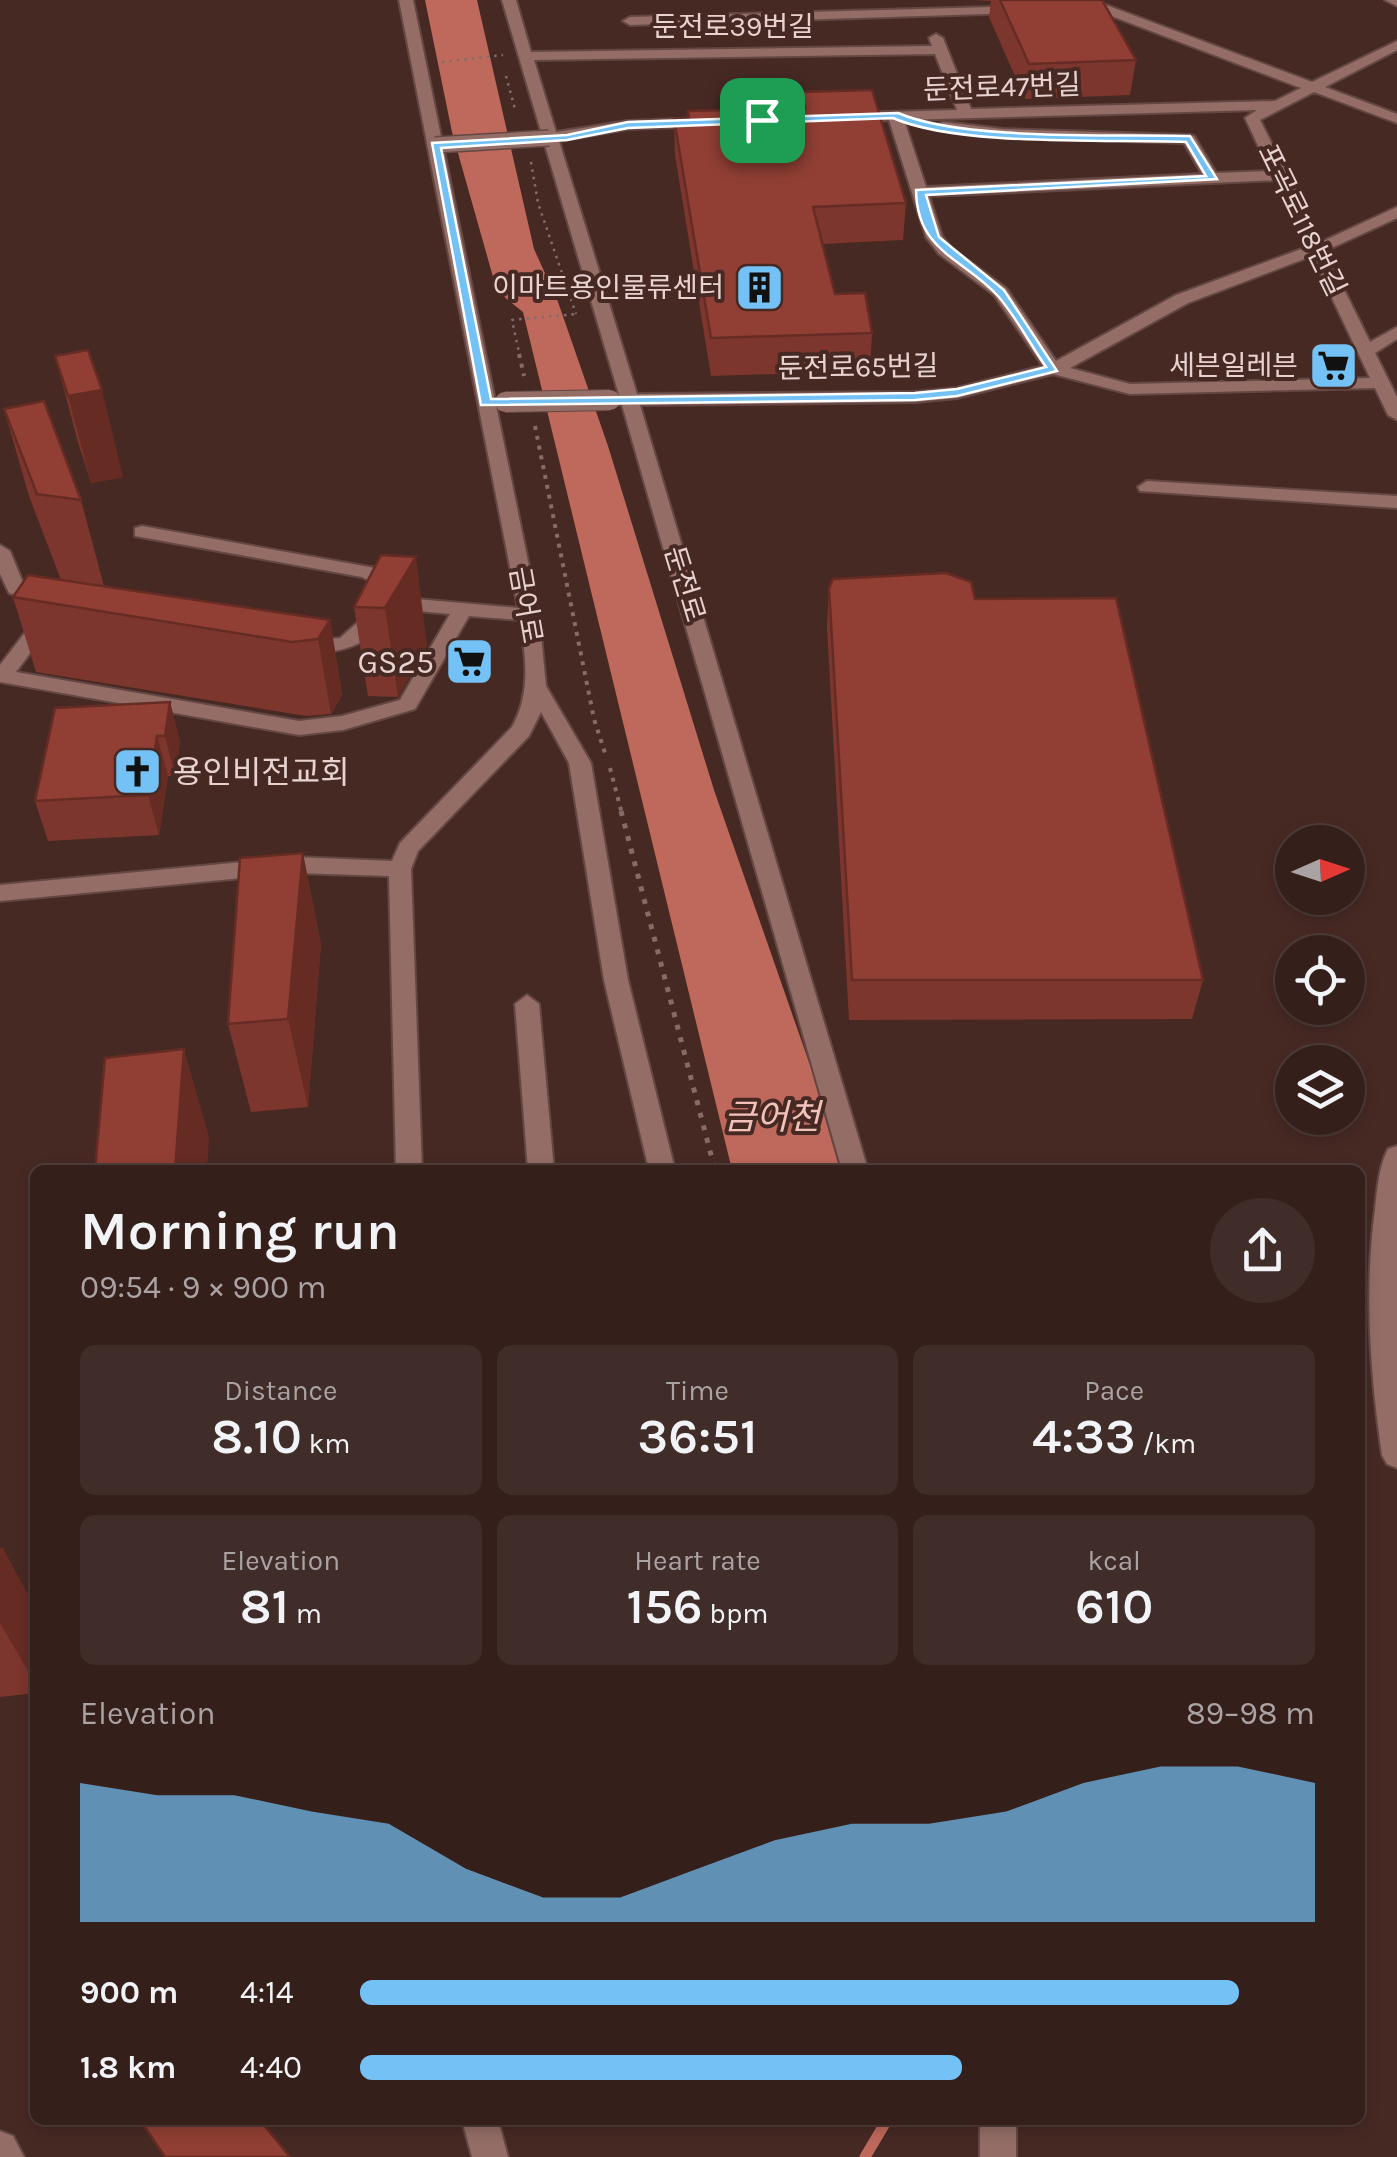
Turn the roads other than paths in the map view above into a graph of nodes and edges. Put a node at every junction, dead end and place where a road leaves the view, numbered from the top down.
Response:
1 (406, 0) edge
2 (509, 0) edge
3 (690, 0) edge
4 (715, 0) edge
5 (860, 0) edge
6 (1104, 3) edge
7 (881, 7) edge
8 (1079, 7) edge
9 (1040, 8) edge
10 (926, 12) junction
11 (694, 18) junction
12 (630, 20) dead end
13 (1397, 45) edge
14 (694, 49) junction
15 (941, 50) junction
16 (525, 56) junction
17 (1314, 87) junction
18 (1279, 104) junction
19 (1397, 106) edge
20 (1368, 108) junction
21 (964, 112) junction
22 (894, 116) junction
23 (838, 118) edge
24 (1397, 119) edge
25 (724, 122) edge
26 (549, 138) junction
27 (436, 146) junction
28 (1279, 175) junction
29 (1212, 179) junction
30 (920, 192) junction
31 (1397, 212) edge
32 (1315, 252) junction
33 (1397, 332) edge
34 (1368, 350) junction
35 (1053, 369) junction
36 (1383, 383) junction
37 (619, 400) junction
38 (495, 403) junction
39 (1397, 414) edge
40 (1147, 487) dead end
41 (1397, 502) edge
42 (142, 532) dead end
43 (0, 551) edge
44 (383, 602) junction
45 (463, 609) junction
46 (529, 615) junction
47 (285, 643) edge
48 (1, 674) edge
49 (539, 690) junction
50 (400, 869) junction
51 (0, 893) edge
52 (526, 1004) dead end
53 (1397, 1156) edge
54 (409, 1165) edge
55 (541, 1165) edge
56 (661, 1165) edge
57 (854, 1165) edge
58 (1397, 1455) edge
59 (481, 2125) edge
60 (998, 2125) edge
61 (0, 2149) edge
62 (6, 2157) edge
63 (490, 2157) edge
64 (998, 2157) edge

1 - 27 street, 금어로
2 - 16 street, 둔전로
3 - 11 street
4 - 5 street
6 - 8 street
6 - 17 street
7 - 10 street
7 - 11 street
9 - 10 street
10 - 15 street
11 - 12 street
11 - 14 street
13 - 17 street, 포곡로118번길
14 - 15 street, 둔전로39번길
14 - 16 street, 둔전로39번길
15 - 21 street
16 - 26 street, 둔전로
17 - 18 street, 포곡로118번길
17 - 20 street
18 - 21 street, 둔전로47번길
18 - 28 street, 포곡로118번길
19 - 20 street
20 - 24 street
21 - 22 street, 둔전로47번길
22 - 23 street, 둔전로47번길
22 - 29 street
22 - 30 street
25 - 26 street
26 - 27 street, bridge
26 - 37 street, 둔전로
27 - 38 street, 금어로
28 - 29 street
28 - 32 street, 포곡로118번길
29 - 30 street
30 - 35 street
31 - 32 street
32 - 34 street, 포곡로118번길
32 - 35 street
33 - 34 street
34 - 36 street, 포곡로118번길
35 - 36 street, 둔전로65번길
35 - 37 street, 둔전로65번길
36 - 39 street, 포곡로118번길
37 - 38 street, 둔전로65번길, bridge
37 - 57 street, 둔전로
38 - 46 street, 금어로
40 - 41 street
42 - 44 street
43 - 48 street
44 - 45 street
44 - 47 street
45 - 46 street
45 - 48 street
46 - 49 street, 금어로
49 - 50 street, 금어로
49 - 56 street
50 - 51 street
50 - 54 street
52 - 55 street
53 - 58 street
59 - 63 street
60 - 64 street
61 - 62 street

